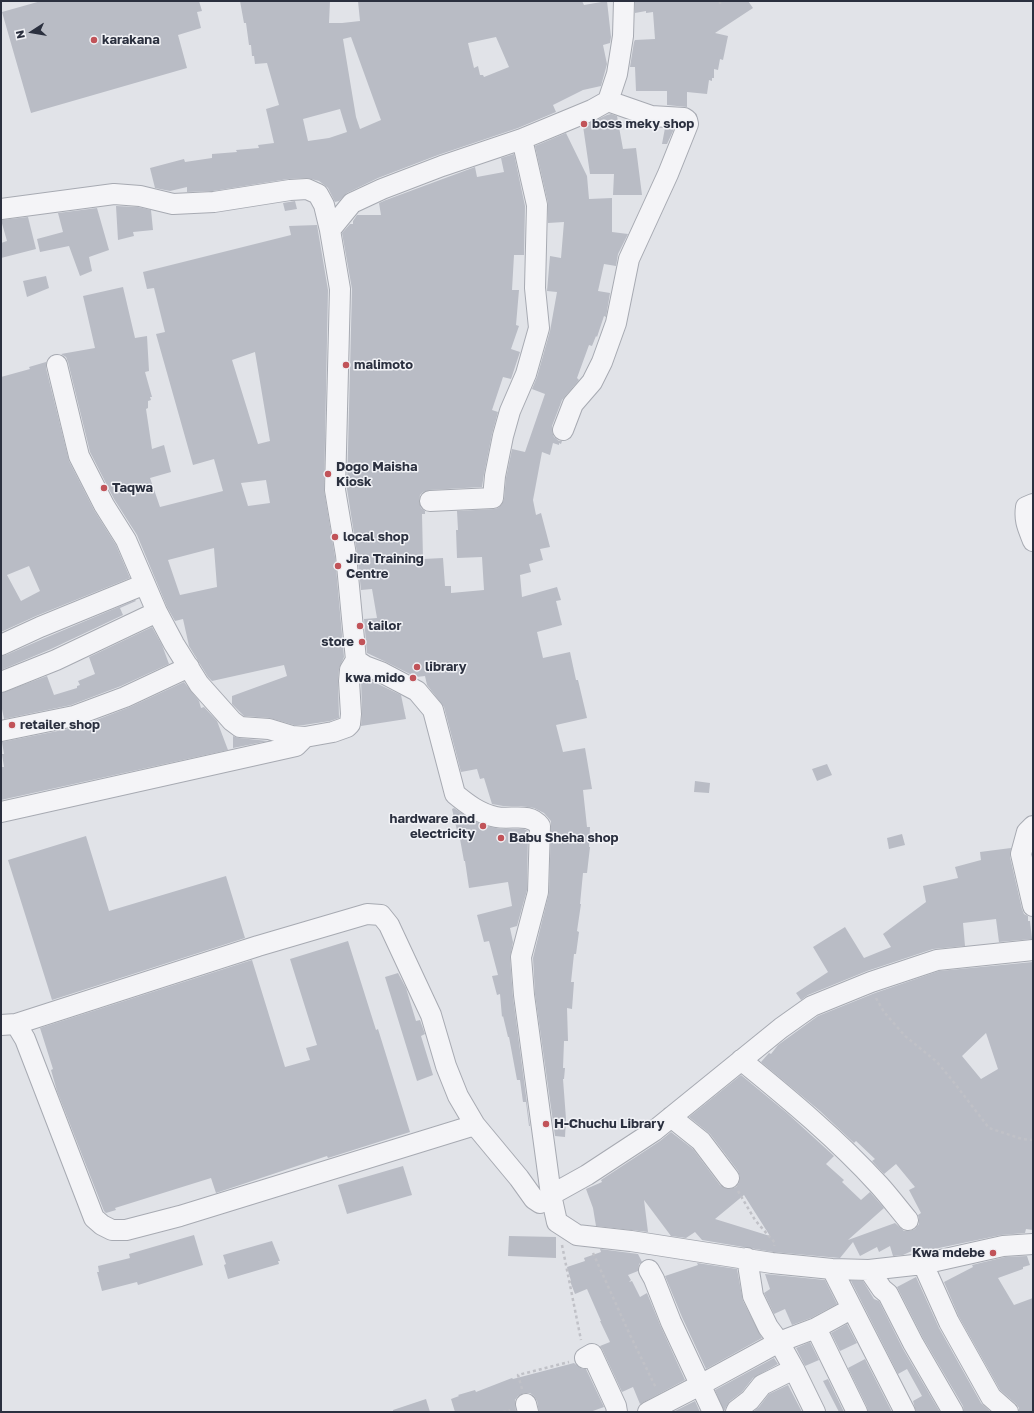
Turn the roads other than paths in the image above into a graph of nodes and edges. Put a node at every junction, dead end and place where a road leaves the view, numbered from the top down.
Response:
1 (624, 1) edge
2 (608, 101) junction
3 (522, 139) junction
4 (1, 209) edge
5 (330, 230) junction
6 (57, 365) dead end
7 (564, 430) dead end
8 (430, 501) dead end
9 (1033, 504) edge
10 (1033, 541) edge
11 (145, 584) junction
12 (157, 612) junction
13 (1, 645) edge
14 (356, 660) junction
15 (189, 668) junction
16 (1, 682) edge
17 (1, 731) edge
18 (305, 737) junction
19 (1, 812) edge
20 (1033, 826) edge
21 (1033, 906) edge
22 (1033, 950) edge
23 (9, 1024) edge
24 (741, 1060) junction
25 (671, 1117) junction
26 (475, 1125) junction
27 (729, 1178) road end
28 (551, 1195) junction
29 (908, 1220) dead end
30 (1033, 1244) edge
31 (746, 1258) junction
32 (922, 1264) junction
33 (832, 1269) junction
34 (649, 1270) dead end
35 (869, 1270) junction
36 (851, 1309) junction
37 (816, 1328) junction
38 (779, 1342) junction
39 (585, 1358) road end
40 (740, 1363) junction
41 (794, 1368) junction
42 (700, 1385) junction
43 (755, 1393) junction
44 (656, 1408) edge
45 (1000, 1410) edge
46 (617, 1412) edge
47 (713, 1412) edge
48 (736, 1412) edge
49 (815, 1412) edge
50 (857, 1412) edge
51 (905, 1412) edge
52 (953, 1412) edge

1 - 2 street
2 - 3 street
2 - 7 street
3 - 5 street
3 - 8 street
4 - 5 street
5 - 14 street
6 - 11 street
9 - 10 street
11 - 12 street
11 - 13 street
12 - 15 street
12 - 16 street
14 - 18 street
14 - 28 street
15 - 17 street
15 - 18 street
18 - 19 street
20 - 21 street
22 - 24 street
23 - 26 street
23 - 26 street
24 - 25 street
24 - 29 street
25 - 27 street
25 - 28 street
26 - 28 street
28 - 31 street
30 - 32 street
31 - 33 street
31 - 38 street
32 - 35 street
32 - 45 street
33 - 35 street
33 - 36 street
34 - 42 street
35 - 52 street
36 - 37 street
36 - 51 street
37 - 38 street
37 - 50 street
38 - 40 street
38 - 41 street
39 - 46 street
40 - 42 street
40 - 43 street
41 - 43 street
41 - 49 street
42 - 44 street
42 - 47 street
43 - 48 street

